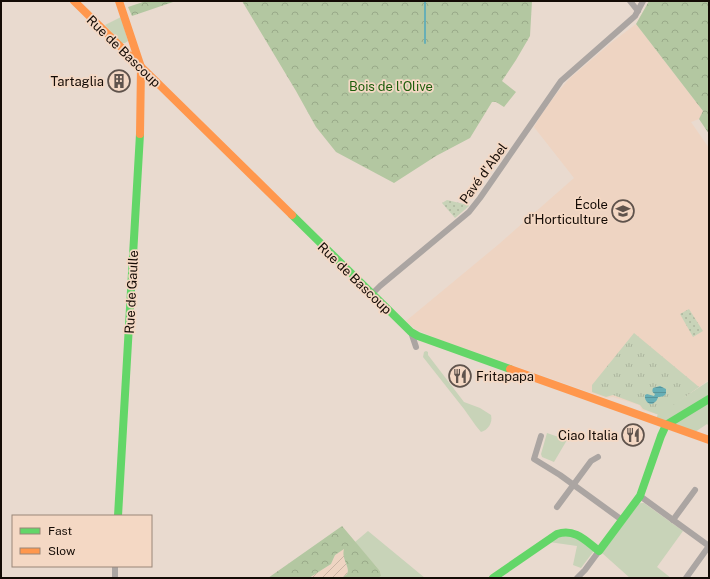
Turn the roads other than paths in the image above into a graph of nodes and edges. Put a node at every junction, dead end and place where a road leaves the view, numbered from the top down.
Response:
1 (74, 1) edge
2 (119, 1) edge
3 (630, 1) edge
4 (643, 1) edge
5 (638, 11) junction
6 (141, 67) junction
7 (372, 294) junction
8 (411, 332) junction
9 (416, 347) dead end
10 (709, 399) edge
11 (666, 425) junction
12 (541, 436) dead end
13 (709, 440) edge
14 (598, 457) dead end
15 (573, 485) junction
16 (695, 490) dead end
17 (640, 496) junction
18 (557, 507) dead end
19 (118, 515) edge
20 (622, 520) junction
21 (674, 520) junction
22 (709, 546) edge
23 (599, 551) junction
24 (115, 567) edge
25 (114, 578) edge
26 (493, 578) edge
27 (577, 578) edge
28 (686, 578) edge

1 - 6 street, Rue de Bascoup
2 - 6 street
3 - 5 street
4 - 5 street, Pavé d'Abel
5 - 7 street, Pavé d'Abel
6 - 7 street, Rue de Bascoup
6 - 19 street, Rue de Gaulle
7 - 8 street, Rue de Bascoup
8 - 9 street
8 - 11 street, Rue de Bascoup
10 - 11 street
11 - 13 street, Rue de Bascoup
11 - 17 street
12 - 15 street
14 - 15 street
15 - 18 street
15 - 20 street
16 - 21 street
17 - 20 street
17 - 21 street
20 - 23 street
21 - 22 street
22 - 28 street
23 - 26 street
23 - 27 street
24 - 25 street

